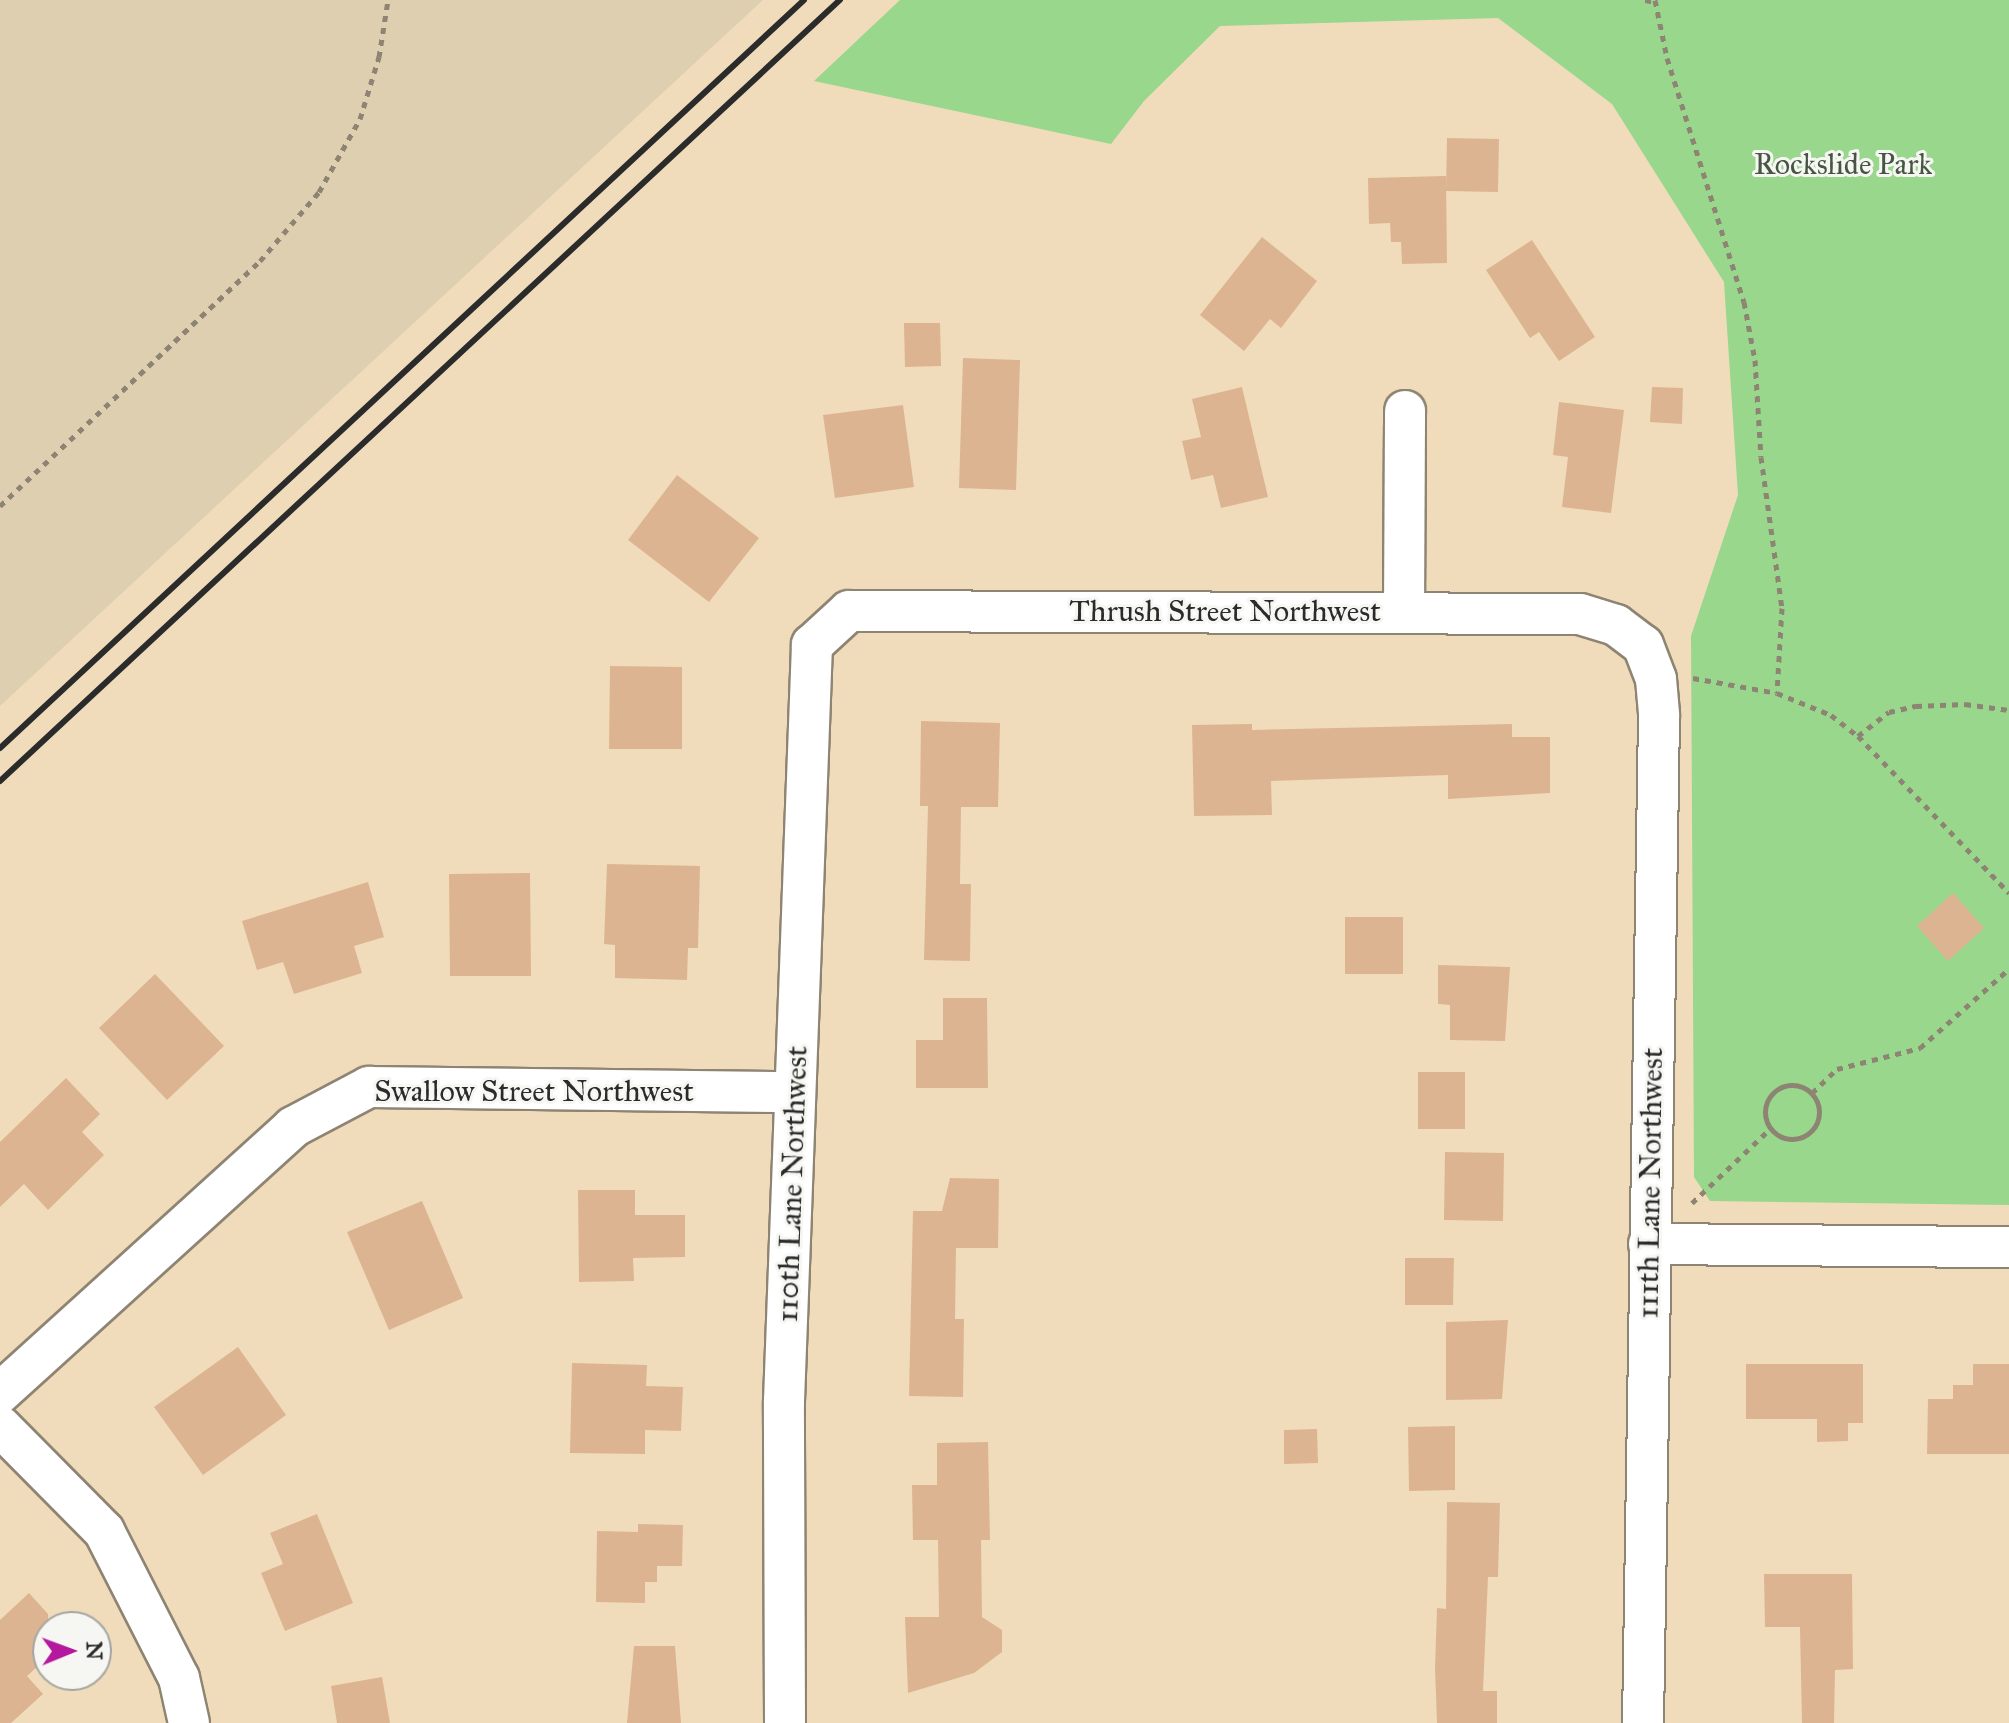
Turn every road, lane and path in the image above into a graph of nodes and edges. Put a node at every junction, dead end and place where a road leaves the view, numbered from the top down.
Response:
1 (388, 0) edge
2 (1645, 0) edge
3 (1655, 1) edge
4 (1405, 411) dead end
5 (0, 506) edge
6 (1404, 611) junction
7 (812, 645) joint
8 (1650, 662) junction
9 (1777, 693) junction
10 (2009, 710) edge
11 (1858, 736) junction
12 (2009, 893) edge
13 (2009, 969) edge
14 (795, 1092) junction
15 (1812, 1093) junction
16 (1770, 1129) junction
17 (1649, 1244) junction
18 (2009, 1247) edge
19 (0, 1393) edge
20 (0, 1426) edge
21 (189, 1723) edge
22 (785, 1723) edge
23 (1643, 1723) edge

1 - 5 path
2 - 3 path
3 - 9 path
4 - 6 street
6 - 7 street, Thrush Street Northwest
6 - 8 street, Thrush Street Northwest
7 - 14 street, 110th Lane Northwest
8 - 9 path
8 - 17 street, 111th Lane Northwest
9 - 11 path
10 - 11 path
11 - 12 path
13 - 15 path
14 - 19 street, Swallow Street Northwest
14 - 22 street, 110th Lane Northwest
15 - 16 path
15 - 16 path
16 - 17 path
17 - 18 street
17 - 23 street, 111th Lane Northwest
20 - 21 street

